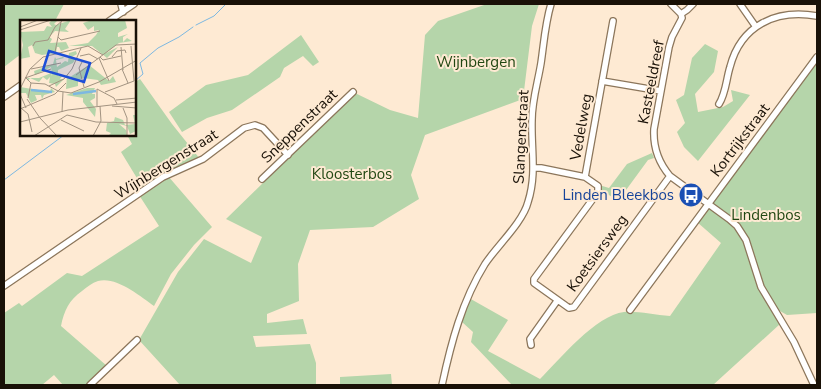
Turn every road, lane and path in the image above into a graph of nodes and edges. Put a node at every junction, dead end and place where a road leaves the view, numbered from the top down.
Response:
1 (121, 4) edge
2 (134, 4) edge
3 (551, 4) edge
4 (672, 4) edge
5 (693, 4) edge
6 (740, 4) edge
7 (122, 12) junction
8 (681, 14) junction
9 (817, 16) edge
10 (111, 20) edge
11 (613, 21) dead end
12 (756, 27) junction
13 (817, 57) edge
14 (602, 81) junction
15 (20, 86) edge
16 (661, 91) junction
17 (353, 92) dead end
18 (4, 97) edge
19 (719, 104) dead end
20 (288, 155) junction
21 (534, 168) junction
22 (670, 176) junction
23 (585, 177) junction
24 (262, 179) dead end
25 (708, 204) junction
26 (4, 286) edge
27 (557, 301) junction
28 (630, 310) dead end
29 (137, 340) dead end
30 (531, 345) dead end
31 (90, 385) edge
32 (442, 385) edge
33 (814, 385) edge

1 - 7 street
2 - 7 street
3 - 21 street, Slangenstraat
4 - 8 street
5 - 8 street
6 - 12 street
7 - 10 street
8 - 16 street, Kasteeldreef
9 - 12 street
11 - 14 street, Vedelweg
12 - 19 street
13 - 25 street, Kortrijkstraat
14 - 16 street, Vedelweg
14 - 23 street, Vedelweg
15 - 18 street
16 - 22 street, Kasteeldreef
17 - 20 street, Sneppenstraat
20 - 24 street, Sneppenstraat
20 - 26 street, Wijnbergenstraat
21 - 23 street
21 - 32 street, Slangenstraat
22 - 25 street, Kasteeldreef
22 - 27 street, Koetsiersweg
23 - 27 street, Koetsiersweg
25 - 28 street, Kortrijkstraat
25 - 33 street, Kasteeldreef
27 - 30 street, Koetsiersweg
29 - 31 street

